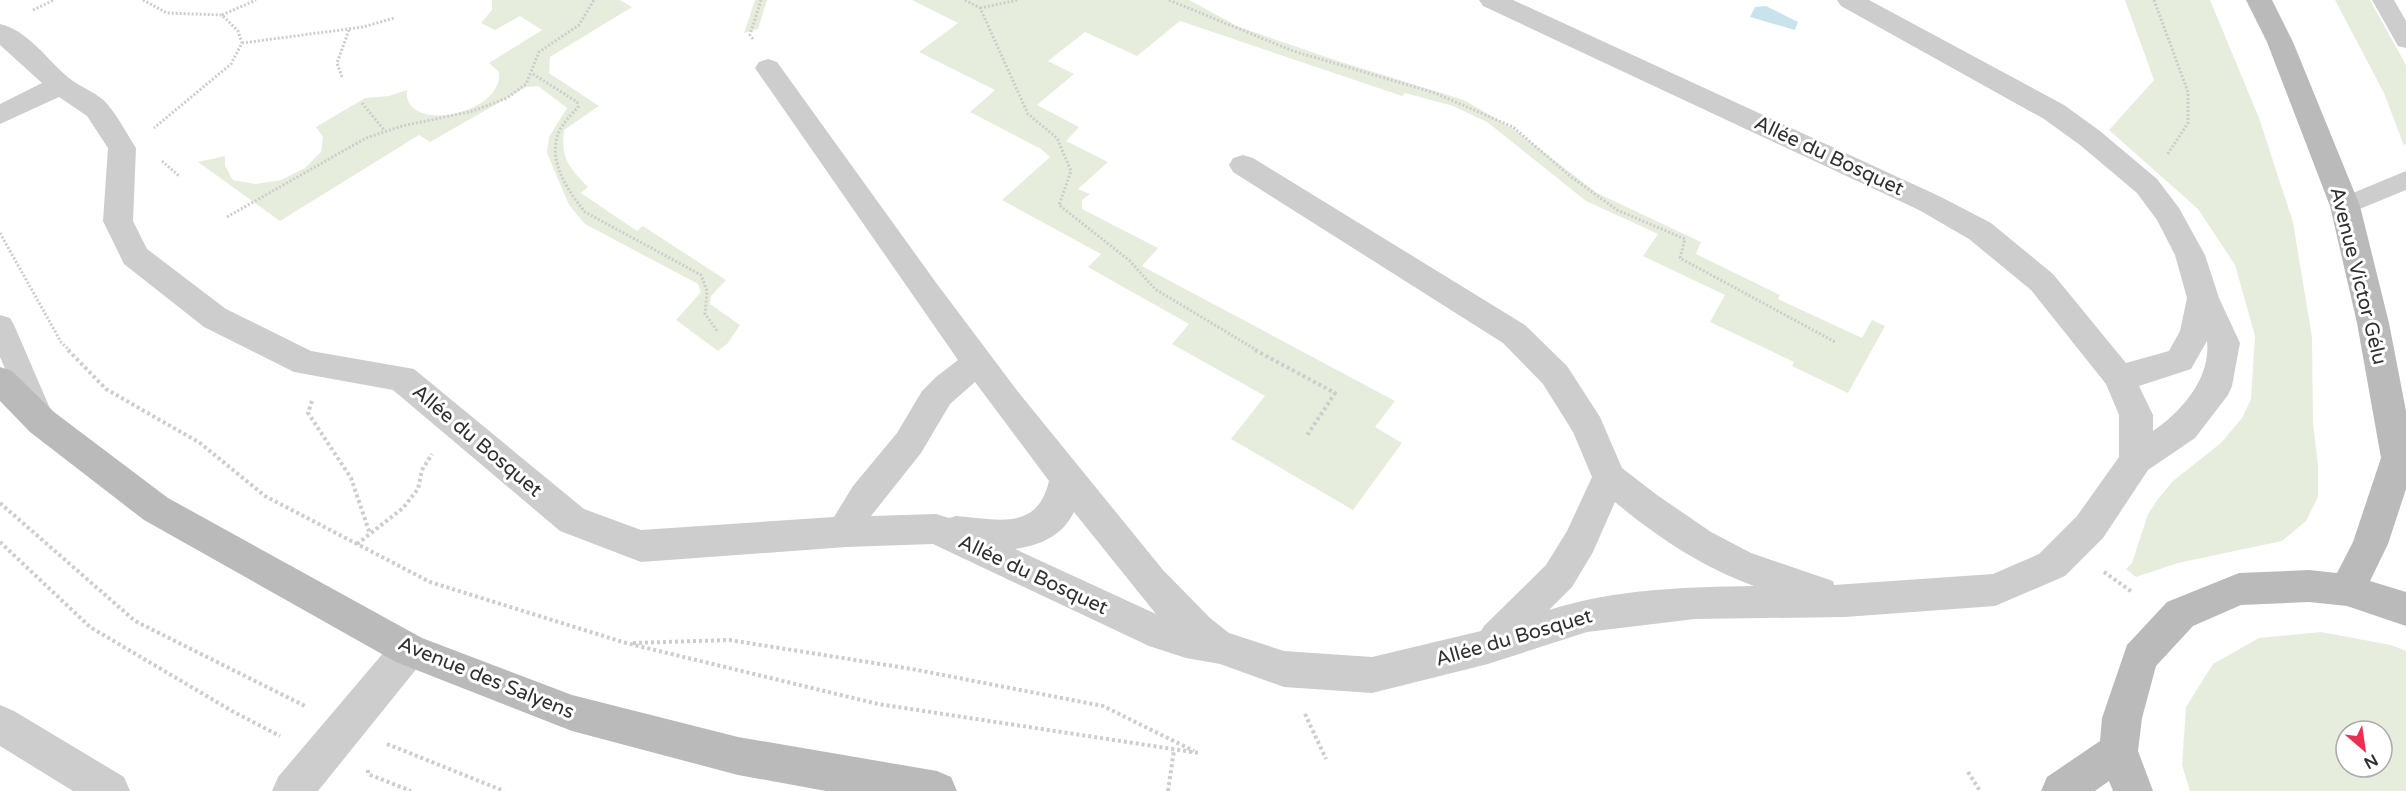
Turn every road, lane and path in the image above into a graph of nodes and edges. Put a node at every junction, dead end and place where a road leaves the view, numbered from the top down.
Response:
1 (142, 0) edge
2 (256, 0) edge
3 (594, 0) edge
4 (965, 0) edge
5 (1018, 0) edge
6 (1169, 0) edge
7 (1492, 0) edge
8 (1850, 0) edge
9 (2154, 0) edge
10 (2259, 0) edge
11 (2383, 0) edge
12 (980, 8) junction
13 (222, 15) junction
14 (394, 18) dead end
15 (349, 29) junction
16 (0, 32) edge
17 (2406, 40) edge
18 (242, 43) junction
19 (768, 68) dead end
20 (533, 74) junction
21 (342, 77) dead end
22 (60, 85) junction
23 (362, 103) dead end
24 (0, 115) edge
25 (384, 130) junction
26 (122, 148) junction
27 (1243, 165) dead end
28 (2406, 180) edge
29 (2147, 186) junction
30 (2345, 206) junction
31 (227, 217) dead end
32 (0, 233) edge
33 (2203, 298) junction
34 (0, 326) edge
35 (718, 332) dead end
36 (1835, 342) dead end
37 (977, 364) junction
38 (352, 369) junction
39 (2120, 376) junction
40 (0, 380) edge
41 (42, 422) junction
42 (461, 427) junction
43 (1306, 437) dead end
44 (2136, 460) junction
45 (2402, 467) edge
46 (1609, 477) junction
47 (1067, 479) junction
48 (0, 503) edge
49 (936, 529) junction
50 (846, 532) junction
51 (370, 534) junction
52 (0, 542) edge
53 (357, 544) junction
54 (2347, 591) junction
55 (1845, 601) junction
56 (2406, 609) edge
57 (626, 643) junction
58 (1220, 647) junction
59 (1488, 647) junction
60 (409, 650) junction
61 (317, 712) dead end
62 (0, 724) edge
63 (284, 738) dead end
64 (378, 740) dead end
65 (1174, 750) junction
66 (2118, 751) junction
67 (368, 764) dead end
68 (1968, 772) dead end
69 (110, 791) edge
70 (292, 791) edge
71 (411, 791) edge
72 (504, 791) edge
73 (937, 791) edge
74 (1168, 791) edge
75 (1980, 791) edge
76 (2061, 791) edge
77 (2133, 791) edge

1 - 13 path
2 - 13 path
3 - 20 path
4 - 12 path
5 - 12 path
6 - 36 path
7 - 39 street, Allée du Bosquet
8 - 29 street, Allée du Bosquet
9 - 29 path
10 - 30 main road, Avenue Victor Gélu
11 - 17 lane
12 - 43 path
13 - 18 path
14 - 15 path
15 - 18 path
15 - 21 path
16 - 22 street
18 - 26 path
19 - 37 street
20 - 25 path
20 - 35 path
22 - 24 street
22 - 26 street
23 - 25 path
25 - 31 path
26 - 38 street, Allée du Bosquet
27 - 46 street
28 - 30 lane
29 - 33 street, Allée du Bosquet
30 - 45 main road, Avenue Victor Gélu
32 - 53 path
33 - 39 street, Allée du Bosquet
33 - 44 street, Allée du Bosquet
34 - 41 lane
37 - 47 street
37 - 50 street
38 - 42 street, Allée du Bosquet
38 - 51 path
39 - 44 street, Allée du Bosquet
40 - 41 main road, Avenue des Salyens
41 - 60 main road, Avenue des Salyens
42 - 50 street, Allée du Bosquet
42 - 51 path
44 - 55 street, Allée du Bosquet
45 - 54 main road, Avenue Victor Gélu
46 - 55 street
46 - 59 street
47 - 49 street, Allée du Bosquet
47 - 58 street
48 - 61 path
49 - 50 street, Allée du Bosquet
49 - 58 street, Allée du Bosquet
51 - 53 path
52 - 63 path
53 - 57 path
54 - 56 main road
54 - 66 main road
55 - 59 street, Allée du Bosquet
57 - 65 path
57 - 65 path
58 - 59 street, Allée du Bosquet
60 - 70 street
60 - 73 main road, Avenue des Salyens
62 - 69 street
64 - 72 path
65 - 74 path
66 - 76 main road
66 - 77 main road
67 - 71 path
68 - 75 path

